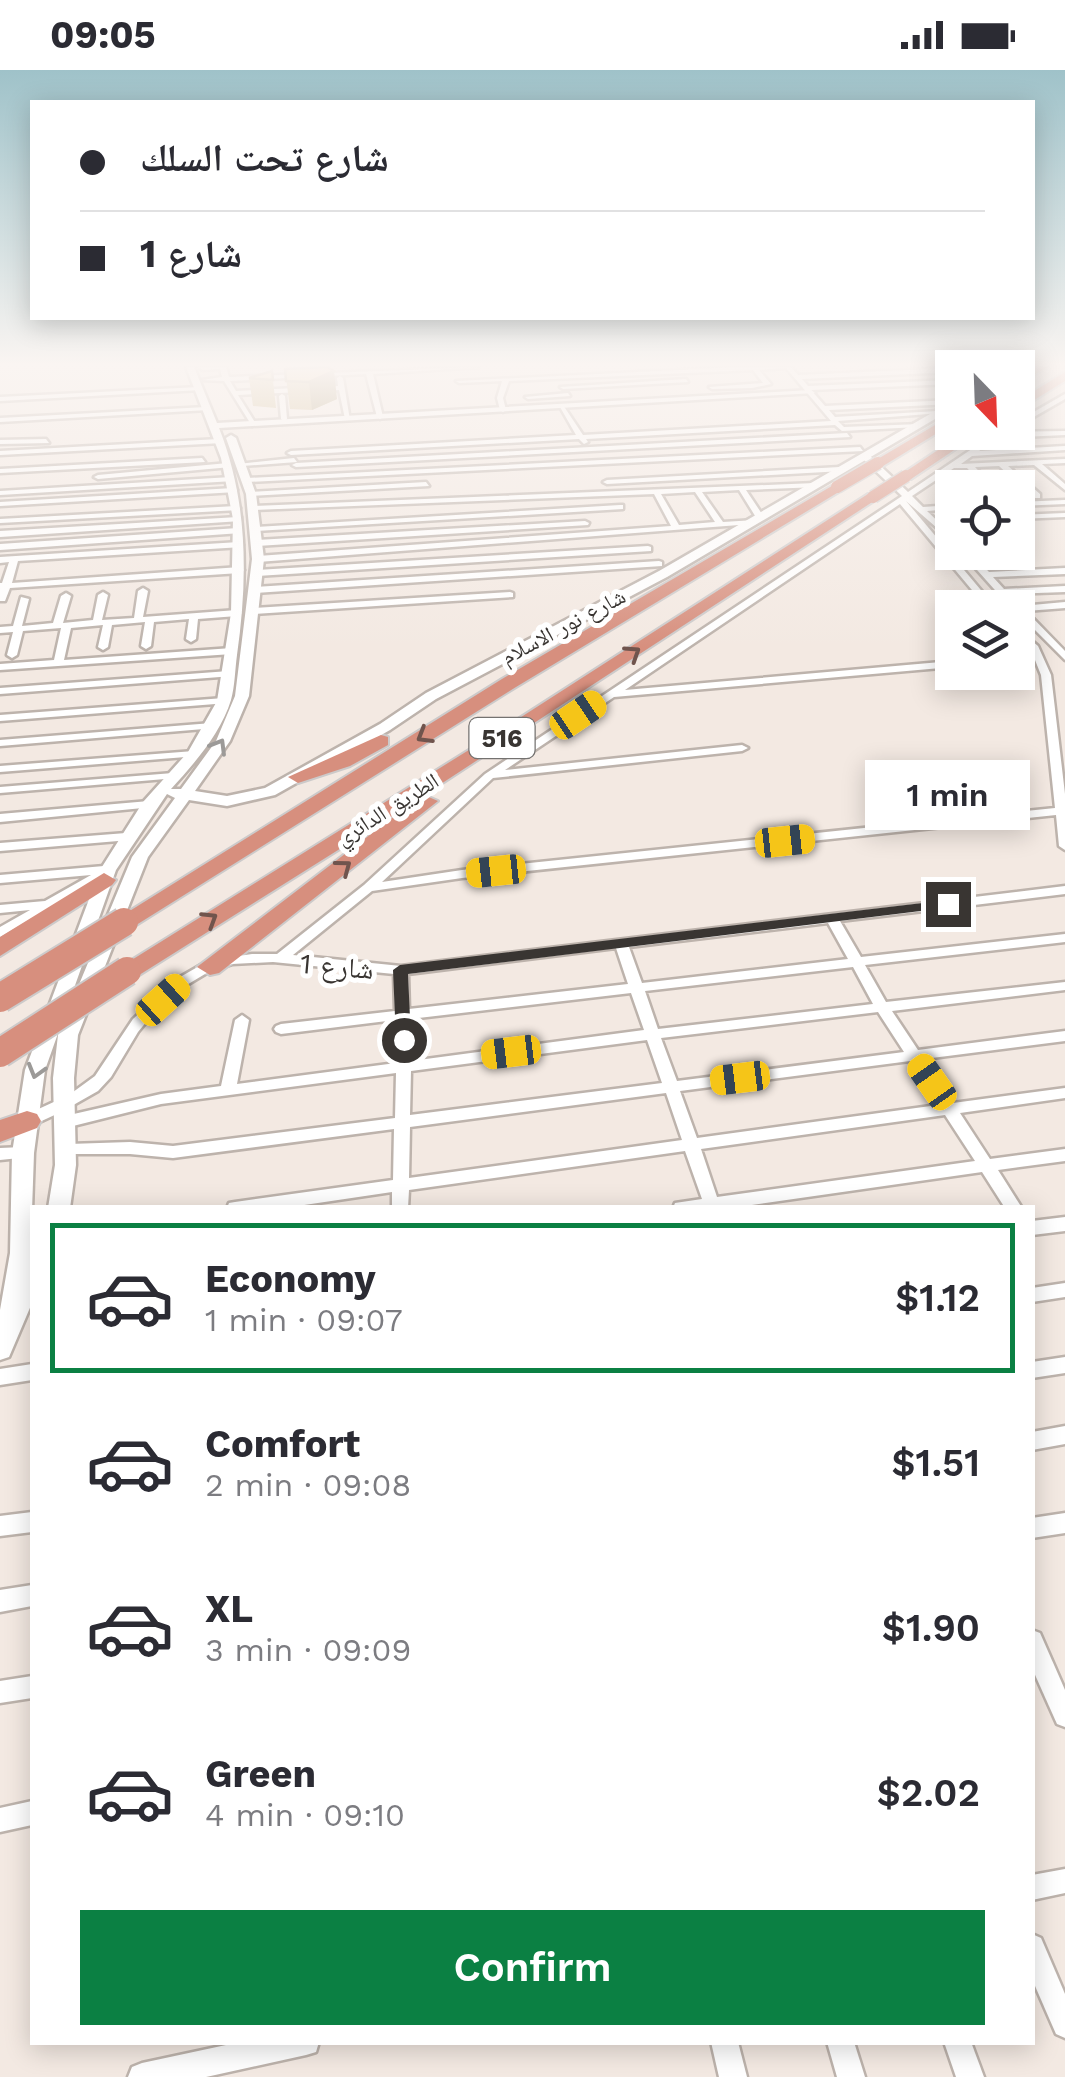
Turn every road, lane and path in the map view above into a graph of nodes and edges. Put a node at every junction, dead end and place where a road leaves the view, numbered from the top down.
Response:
1 (111, 461) edge
2 (176, 461) edge
3 (218, 461) edge
4 (219, 461) edge
5 (229, 461) edge
6 (230, 461) edge
7 (241, 461) edge
8 (249, 461) edge
9 (272, 461) edge
10 (294, 461) edge
11 (422, 461) edge
12 (594, 461) edge
13 (665, 461) edge
14 (730, 461) edge
15 (775, 461) edge
16 (862, 461) edge
17 (872, 461) edge
18 (930, 461) edge
19 (972, 461) junction
20 (976, 461) edge
21 (977, 461) edge
22 (1004, 461) edge
23 (1039, 461) edge
24 (0, 463) edge
25 (550, 464) junction
26 (691, 464) junction
27 (34, 465) junction
28 (510, 466) junction
29 (597, 466) junction
30 (469, 468) junction
31 (424, 470) junction
32 (947, 470) edge
33 (978, 470) edge
34 (0, 471) edge
35 (786, 473) junction
36 (302, 477) junction
37 (699, 478) junction
38 (839, 478) junction
39 (935, 478) edge
40 (606, 482) junction
41 (0, 483) edge
42 (426, 484) junction
43 (815, 485) junction
44 (741, 488) junction
45 (1065, 488) edge
46 (697, 490) junction
47 (656, 491) junction
48 (612, 492) junction
49 (0, 493) edge
50 (567, 494) junction
51 (535, 495) junction
52 (522, 496) junction
53 (1036, 496) dead end
54 (502, 497) junction
55 (428, 498) junction
56 (478, 498) junction
57 (905, 498) junction
58 (156, 502) junction
59 (362, 502) junction
60 (1065, 502) edge
61 (116, 503) dead end
62 (1035, 503) edge
63 (327, 504) junction
64 (620, 507) junction
65 (38, 508) dead end
66 (924, 509) junction
67 (935, 509) edge
68 (576, 510) junction
69 (74, 512) junction
70 (542, 512) junction
71 (0, 513) edge
72 (114, 514) junction
73 (508, 514) junction
74 (1065, 515) edge
75 (1035, 516) edge
76 (34, 519) junction
77 (756, 519) junction
78 (935, 520) edge
79 (365, 523) junction
80 (628, 524) junction
81 (720, 524) junction
82 (328, 525) junction
83 (238, 526) junction
84 (676, 527) junction
85 (70, 530) junction
86 (0, 534) edge
87 (256, 536) junction
88 (66, 542) junction
89 (0, 547) edge
90 (648, 549) junction
91 (108, 554) junction
92 (62, 556) junction
93 (0, 560) edge
94 (14, 560) junction
95 (190, 560) dead end
96 (257, 566) junction
97 (661, 569) junction
98 (240, 570) junction
99 (981, 570) edge
100 (1065, 571) edge
101 (190, 574) junction
102 (986, 575) junction
103 (100, 580) junction
104 (56, 582) junction
105 (44, 583) junction
106 (3, 586) edge
107 (1065, 589) edge
108 (256, 590) junction
109 (978, 590) edge
110 (1000, 590) edge
111 (1035, 590) edge
112 (143, 591) dead end
113 (510, 595) dead end
114 (66, 596) dead end
115 (40, 598) dead end
116 (2, 599) edge
117 (24, 599) dead end
118 (1065, 605) edge
119 (1035, 607) edge
120 (253, 611) junction
121 (237, 613) junction
122 (194, 616) junction
123 (144, 620) junction
124 (102, 622) junction
125 (62, 625) junction
126 (1035, 626) edge
127 (18, 628) junction
128 (0, 630) edge
129 (592, 636) junction
130 (191, 640) dead end
131 (146, 646) dead end
132 (103, 647) dead end
133 (1056, 647) junction
134 (232, 650) junction
135 (1037, 653) joint
136 (12, 655) dead end
137 (1065, 658) edge
138 (58, 663) junction
139 (935, 666) edge
140 (0, 667) edge
141 (229, 674) junction
142 (0, 690) edge
143 (607, 695) junction
144 (224, 701) junction
145 (31, 715) junction
146 (0, 718) edge
147 (212, 726) junction
148 (508, 734) junction
149 (22, 741) junction
150 (0, 743) edge
151 (742, 748) dead end
152 (194, 754) junction
153 (0, 769) edge
154 (174, 776) junction
155 (298, 776) junction
156 (489, 776) junction
157 (0, 790) edge
158 (161, 790) junction
159 (185, 796) junction
160 (149, 805) junction
161 (1061, 811) junction
162 (0, 818) edge
163 (126, 836) junction
164 (1065, 846) edge
165 (0, 847) edge
166 (113, 878) junction
167 (0, 879) edge
168 (368, 888) junction
169 (1065, 890) edge
170 (48, 905) junction
171 (0, 909) edge
172 (832, 918) junction
173 (0, 934) edge
174 (1065, 938) edge
175 (622, 944) junction
176 (0, 948) edge
177 (278, 960) junction
178 (857, 962) junction
179 (210, 967) junction
180 (400, 970) junction
181 (1065, 986) edge
182 (637, 988) junction
183 (0, 998) edge
184 (882, 1007) junction
185 (403, 1015) junction
186 (242, 1020) dead end
187 (281, 1029) dead end
188 (653, 1034) junction
189 (1065, 1036) edge
190 (0, 1053) edge
191 (914, 1055) junction
192 (404, 1066) junction
193 (671, 1087) junction
194 (228, 1090) junction
195 (1065, 1093) edge
196 (950, 1109) junction
197 (65, 1113) junction
198 (403, 1125) junction
199 (14, 1127) edge
200 (691, 1145) junction
201 (69, 1150) junction
202 (23, 1152) junction
203 (0, 1154) edge
204 (1065, 1155) edge
205 (988, 1166) junction
206 (402, 1185) junction
207 (60, 1205) edge
208 (257, 1205) edge
209 (400, 1205) edge
210 (712, 1205) edge
211 (1012, 1205) edge
212 (1065, 1224) edge
213 (1035, 1228) edge
214 (1065, 1290) edge
215 (26, 1291) edge
216 (1035, 1295) edge
217 (4, 1339) edge
218 (1065, 1365) edge
219 (1035, 1370) edge
220 (30, 1372) edge
221 (0, 1376) edge
222 (1065, 1435) edge
223 (1035, 1440) edge
224 (30, 1522) edge
225 (1065, 1523) edge
226 (0, 1526) edge
227 (1035, 1528) edge
228 (30, 1596) edge
229 (0, 1601) edge
230 (1035, 1648) edge
231 (30, 1688) edge
232 (0, 1692) edge
233 (1065, 1716) edge
234 (30, 1813) edge
235 (0, 1820) edge
236 (1065, 1881) edge
237 (1035, 1887) edge
238 (1035, 1953) edge
239 (1065, 2025) edge
240 (292, 2045) edge
241 (725, 2045) edge
242 (841, 2045) edge
243 (959, 2045) edge
244 (142, 2077) edge
245 (733, 2077) edge
246 (851, 2077) edge
247 (970, 2077) edge

1 - 27 street
2 - 41 street
3 - 58 street
4 - 49 street
5 - 83 street
6 - 87 street
7 - 63 street
8 - 36 street
9 - 42 street
10 - 36 street
11 - 31 street
12 - 29 street
13 - 29 street
14 - 26 street
15 - 35 street
16 - 38 highway, الطريق الدائري / 516, bridge
17 - 57 street
148 -> 18 highway, الطريق الدائري / 516, bridge
19 - 20 street
19 - 21 street
19 - 32 street
19 - 33 street
22 - 53 street
23 - 45 street
24 - 27 street
25 - 28 street
25 - 29 street
25 - 50 street
26 - 29 street
26 - 37 street
27 - 34 street
28 - 30 street
28 - 52 street
29 - 40 street
30 - 31 street
30 - 56 street
31 - 36 street
31 - 42 street
35 - 37 street
35 - 38 street
37 - 40 street
38 - 43 street, شارع نور الاسلام
38 - 129 highway, الطريق الدائري / 516
39 - 57 street
40 - 48 street
42 - 55 street
43 - 44 street
43 - 77 street, شارع نور الاسلام
44 - 46 street
44 - 77 street
46 - 47 street
46 - 81 street
47 - 48 street
47 - 84 street
48 - 50 street
48 - 64 street
50 - 51 street
50 - 68 street
51 - 52 street
51 - 70 street
52 - 54 street
54 - 56 street
54 - 73 street
55 - 56 street
55 - 59 street
57 - 66 street
57 - 109 street
57 - 143 street
58 - 71 street
58 - 72 street
58 - 83 street
59 - 63 street
59 - 79 street
60 - 62 street
61 - 72 street
63 - 82 street
64 - 68 street
64 - 80 street
65 - 76 street
66 - 67 street
66 - 78 street
68 - 70 street
69 - 72 street
69 - 76 street
69 - 85 street
70 - 73 street
71 - 76 street
73 - 79 street
74 - 75 street
77 - 81 street
77 - 97 street, شارع نور الاسلام
79 - 82 street
80 - 84 street
80 - 87 street
80 - 90 street
80 - 96 street
81 - 84 street
82 - 87 street
83 - 85 street
83 - 88 street
83 - 91 street
83 - 98 street
85 - 86 street
85 - 88 street
87 - 96 street
88 - 89 street
88 - 92 street
90 - 96 street
90 - 97 street
91 - 92 street
91 - 103 street
92 - 94 street
92 - 104 street
93 - 94 street
94 - 106 street
95 - 101 street
96 - 108 street
97 - 108 street
97 - 155 street, شارع نور الاسلام
98 - 101 street
98 - 121 street
99 - 102 street
100 - 102 street
101 - 103 street
102 - 110 street
103 - 104 street
103 - 124 street
104 - 105 street
105 - 106 street
105 - 115 street
106 - 116 street
107 - 111 street
108 - 120 street
112 - 123 street
113 - 120 street
114 - 125 street
117 - 127 street
118 - 119 street
159 -> 120 street
121 - 122 street
121 - 134 street
122 - 123 street
122 - 130 street
123 - 124 street
123 - 131 street
124 - 125 street
124 - 132 street
125 - 127 street
125 - 138 street
126 - 133 street
127 - 128 street
127 - 136 street
129 - 155 highway
129 -> 183 highway, الطريق الدائري / 516, bridge
133 - 135 street
133 - 137 street
134 - 138 street
134 - 141 street
135 - 161 street
138 - 140 street
139 - 143 street
141 - 142 street
141 - 144 street
143 - 156 street
144 - 145 street
144 - 147 street
145 - 146 street
145 - 149 street
147 - 149 street
147 - 152 street
179 -> 148 highway
190 -> 148 highway, الطريق الدائري / 516, bridge
149 - 150 street
151 - 156 street
152 - 153 street
152 - 154 street
154 - 157 street
154 - 158 street
155 - 159 street, شارع نور الاسلام
156 - 168 street
158 - 159 street, شارع نور الاسلام
158 - 160 street
159 - 166 street
160 - 162 street
160 - 163 street
161 - 164 street
161 - 168 street
163 - 165 street
163 - 166 street
166 - 167 street
166 - 170 street
166 - 176 highway
166 - 197 street
166 -> 199 street
168 - 177 street
169 - 172 street, شارع 1
170 - 171 street
170 - 173 street
172 - 175 street, شارع 1
172 - 178 street
174 - 178 street
175 - 180 street, شارع 1
175 - 182 street
177 - 179 street, شارع 1
177 - 180 street, شارع 1
178 - 182 street
178 - 184 street
179 - 197 street, شارع 1
180 - 185 street
181 - 184 street
182 - 185 street
182 - 188 street
184 - 188 street
184 - 191 street
185 - 187 street
185 - 192 street
186 - 194 street
188 - 192 street
188 - 193 street
189 - 191 street
191 - 193 street
191 - 196 street
192 - 194 street
192 - 198 street
193 - 198 street
193 - 200 street
194 - 197 street
195 - 196 street
196 - 200 street
196 - 205 street
197 - 199 street, شارع 1
197 - 201 street
198 - 201 street
198 - 206 street
199 - 202 street
200 - 206 street
200 - 210 street
201 - 207 street
202 - 203 street
202 - 215 street
204 - 205 street
205 - 210 street
205 - 211 street
206 - 208 street
206 - 209 street
212 - 213 street
214 - 216 street
215 - 217 street
218 - 219 street
220 - 221 street
222 - 223 street
224 - 226 street
225 - 227 street
228 - 229 street
230 - 233 street
231 - 232 street
234 - 235 street
236 - 237 street
238 - 239 street
240 - 244 street
241 - 245 street
242 - 246 street
243 - 247 street

